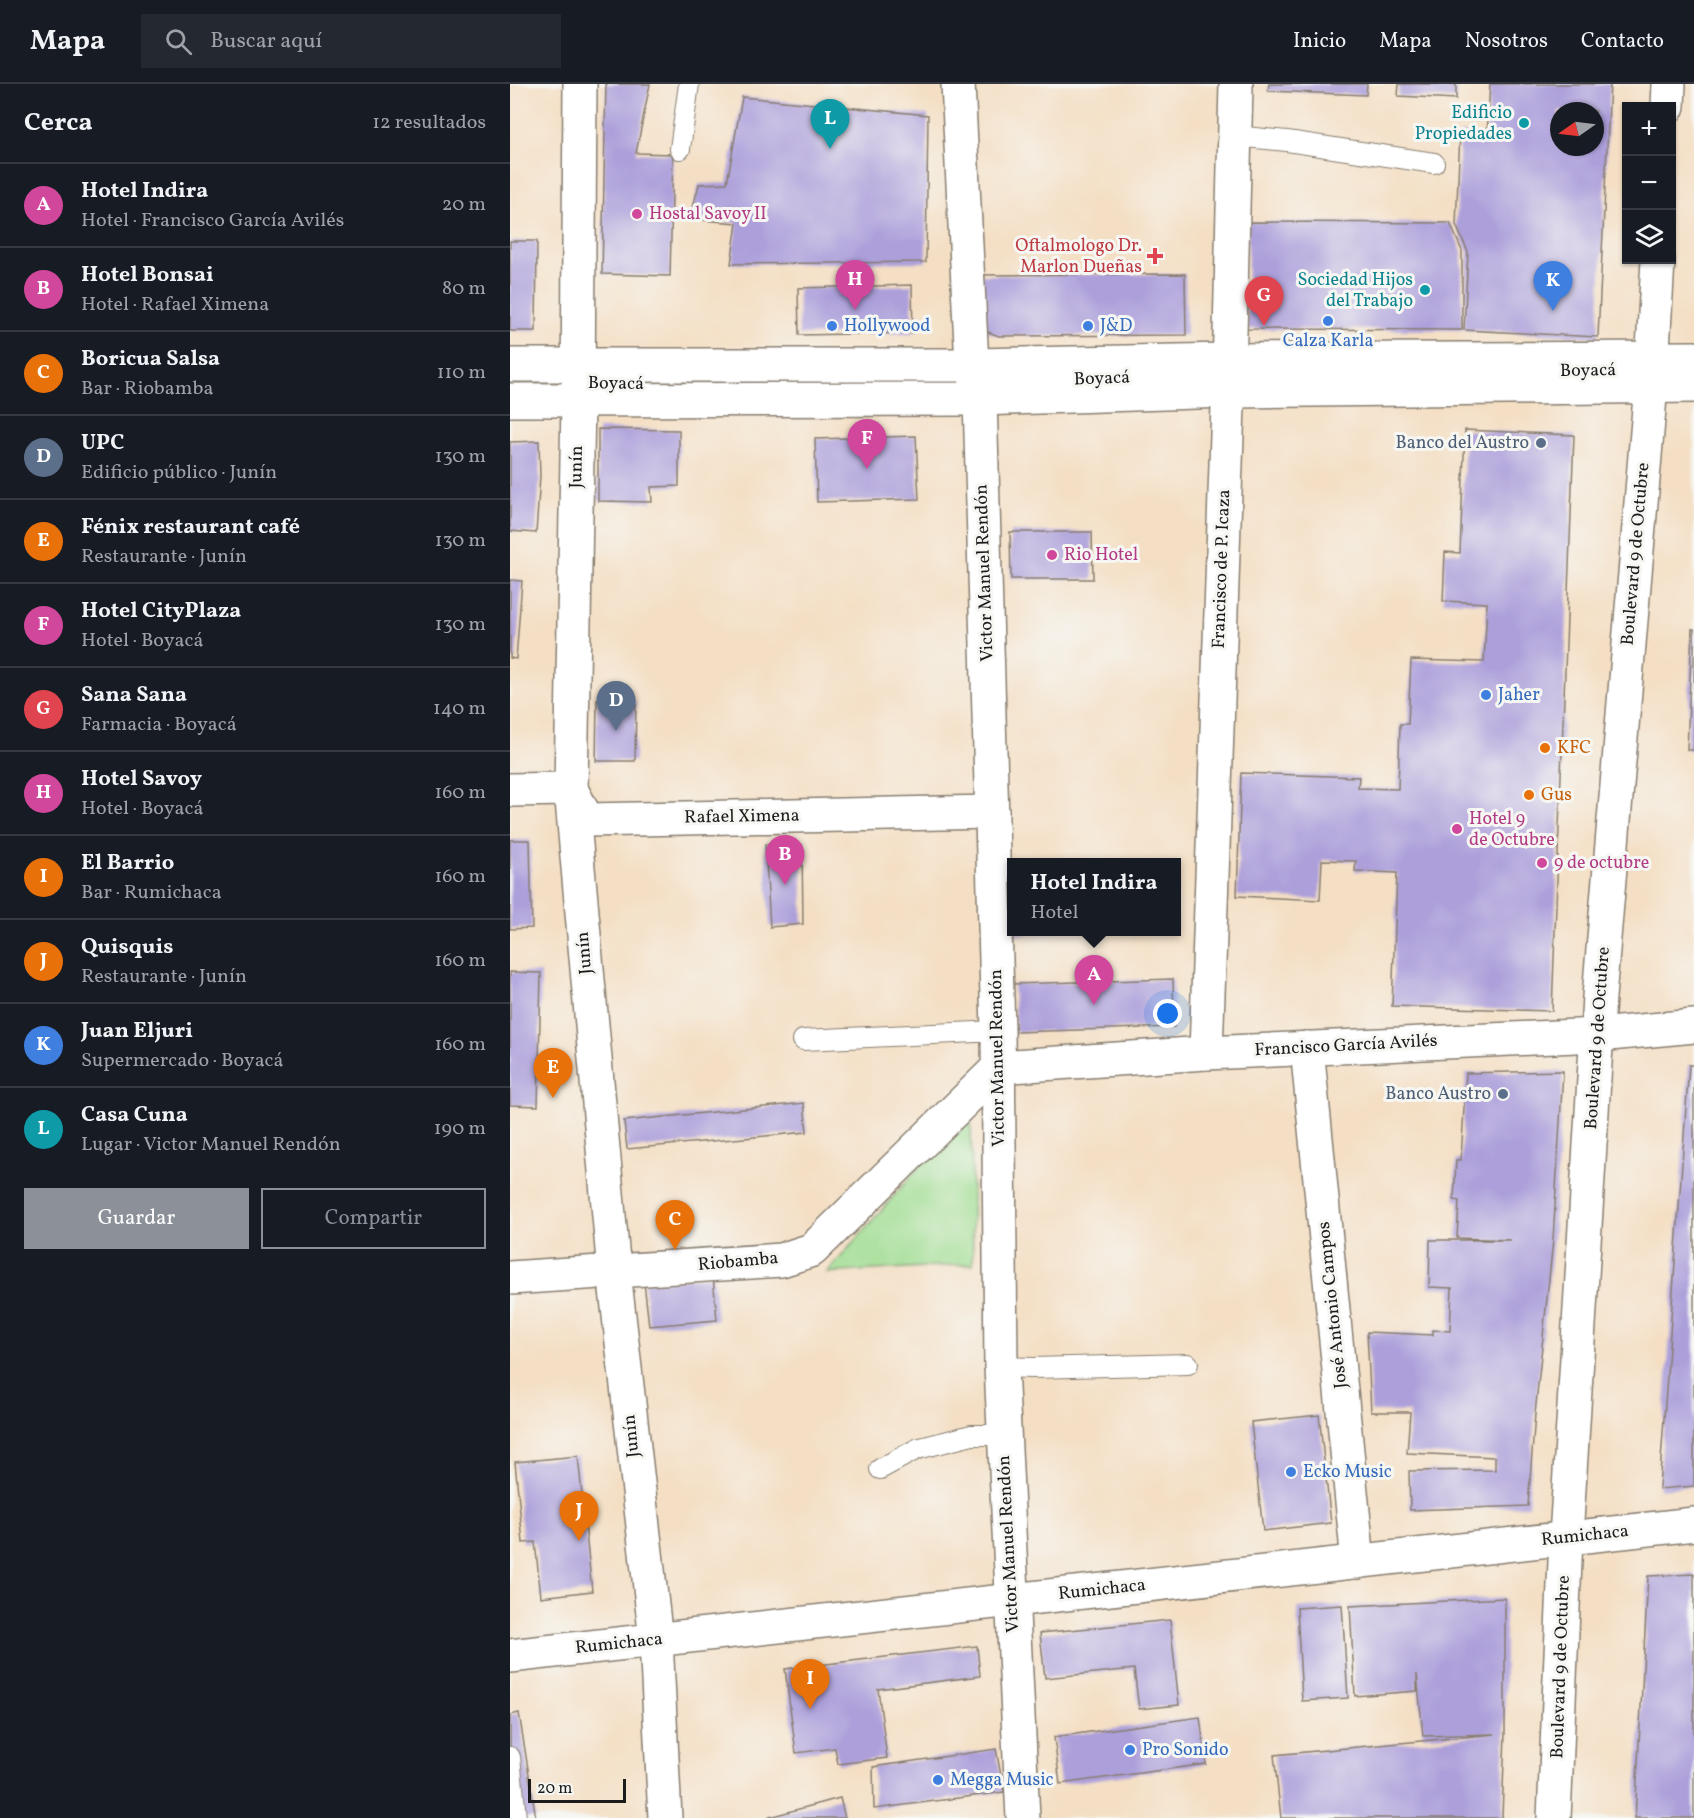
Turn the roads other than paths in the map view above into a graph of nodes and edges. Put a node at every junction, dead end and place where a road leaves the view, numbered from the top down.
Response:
1 (580, 84) edge
2 (688, 84) edge
3 (958, 84) edge
4 (1236, 84) edge
5 (1669, 84) edge
6 (1668, 102) edge
7 (1234, 136) junction
8 (680, 149) dead end
9 (1434, 163) dead end
10 (1658, 264) edge
11 (1694, 358) edge
12 (510, 365) edge
13 (1694, 370) edge
14 (1651, 371) junction
15 (1228, 376) junction
16 (977, 382) junction
17 (577, 383) junction
18 (510, 384) edge
19 (1694, 386) edge
20 (510, 400) edge
21 (571, 789) junction
22 (510, 790) edge
23 (992, 812) junction
24 (1694, 1026) edge
25 (998, 1031) junction
26 (1598, 1035) junction
27 (802, 1040) dead end
28 (1307, 1048) junction
29 (1206, 1053) junction
30 (999, 1067) junction
31 (614, 1272) junction
32 (510, 1278) edge
33 (1188, 1364) dead end
34 (1001, 1367) junction
35 (1005, 1435) junction
36 (880, 1469) dead end
37 (1694, 1524) edge
38 (1566, 1539) junction
39 (1358, 1562) junction
40 (1011, 1600) junction
41 (656, 1640) junction
42 (510, 1656) edge
43 (510, 1757) edge
44 (516, 1818) edge
45 (665, 1818) edge
46 (1023, 1818) edge
47 (1554, 1818) edge

1 - 17 street, Junín
2 - 8 lane
3 - 16 street, Victor Manuel Rendón
4 - 7 street, Francisco de P. Icaza
5 - 6 street
7 - 9 lane
7 - 15 street, Francisco de P. Icaza
10 - 14 street, Boulevard 9 de Octubre
11 - 14 street, Boyacá
12 - 17 street, Boyacá
13 - 14 lane, Boyacá
14 - 15 street, Boyacá
14 - 19 street, Boyacá
14 - 26 street, Boulevard 9 de Octubre
15 - 16 street, Boyacá
15 - 29 street, Francisco de P. Icaza
16 - 17 street, Boyacá
16 - 23 street, Victor Manuel Rendón
17 - 18 lane, Boyacá
17 - 20 street, Boyacá
17 - 21 street, Junín
21 - 22 street
21 - 23 street, Rafael Ximena
21 - 31 street, Junín
23 - 25 street, Victor Manuel Rendón
24 - 26 street, Francisco García Avilés
25 - 27 lane
25 - 30 street, Victor Manuel Rendón
26 - 28 street, Francisco García Avilés
26 - 38 street, Boulevard 9 de Octubre
28 - 29 street, Francisco García Avilés
28 - 39 street, José Antonio Campos
29 - 30 street, Francisco García Avilés
30 - 31 street, Riobamba
30 - 34 street, Victor Manuel Rendón
31 - 32 street, Riobamba
31 - 41 street, Junín
33 - 34 lane
34 - 35 street, Victor Manuel Rendón
35 - 36 lane
35 - 40 street, Victor Manuel Rendón
37 - 38 street, Rumichaca
38 - 39 street, Rumichaca
38 - 47 street, Boulevard 9 de Octubre
39 - 40 street, Rumichaca
40 - 41 street, Rumichaca
40 - 46 street, Victor Manuel Rendón
41 - 42 street, Rumichaca
41 - 45 street, Junín
43 - 44 lane

